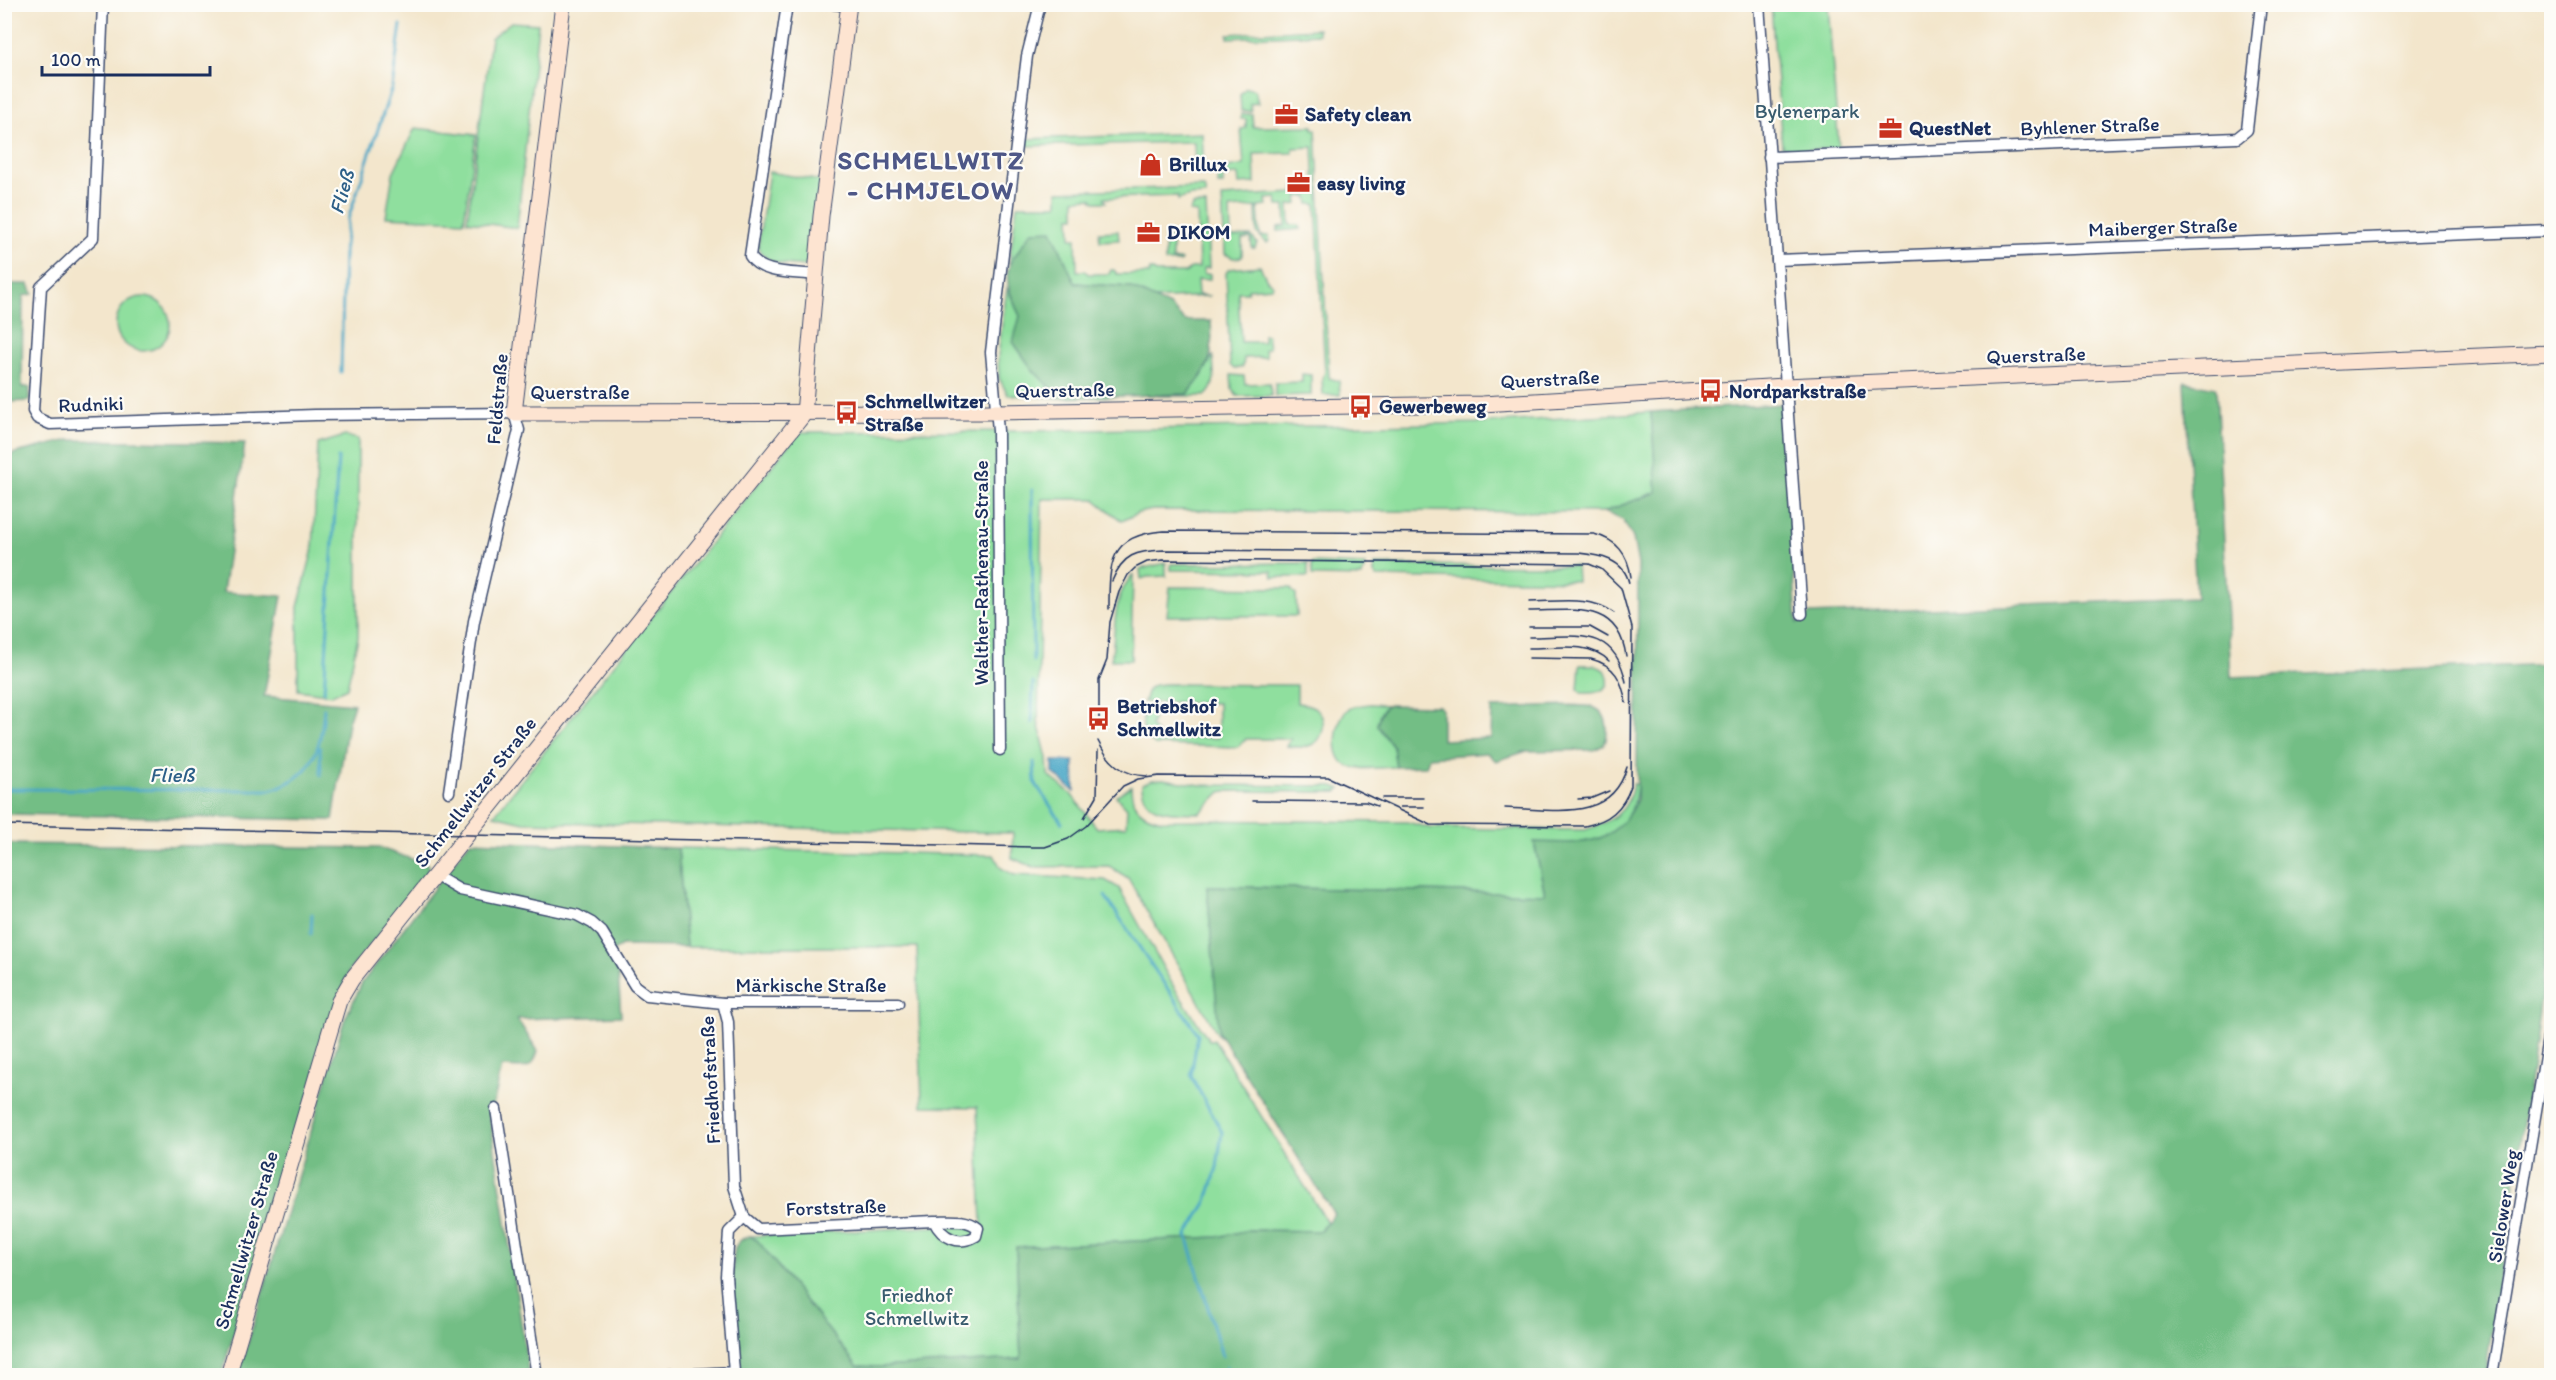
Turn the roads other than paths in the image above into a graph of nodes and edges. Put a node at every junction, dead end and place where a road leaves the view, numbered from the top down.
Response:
1 (103, 4) edge
2 (563, 4) edge
3 (787, 4) edge
4 (1040, 4) edge
5 (1759, 4) edge
6 (2261, 4) edge
7 (844, 5) edge
8 (1769, 157) junction
9 (2552, 231) edge
10 (1777, 260) junction
11 (815, 275) junction
12 (2552, 353) edge
13 (1785, 386) junction
14 (995, 412) junction
15 (514, 413) junction
16 (804, 414) junction
17 (1802, 614) dead end
18 (1000, 750) dead end
19 (449, 792) dead end
20 (436, 876) junction
21 (898, 1003) dead end
22 (723, 1004) junction
23 (2552, 1014) edge
24 (2550, 1042) edge
25 (496, 1109) dead end
26 (744, 1217) junction
27 (934, 1221) dead end
28 (228, 1376) edge
29 (537, 1376) edge
30 (657, 1376) edge
31 (2492, 1376) edge

1 - 15 street, Rudniki
2 - 15 street, Feldstraße
3 - 11 street
4 - 14 street, Walther-Rathenau-Straße
5 - 8 street
6 - 8 street, Byhlener Straße
7 - 11 street
8 - 10 street
9 - 10 street, Maiberger Straße
10 - 13 street
11 - 16 street
12 - 13 street, Querstraße
13 - 14 street, Querstraße
13 - 17 street
14 - 16 street, Querstraße
14 - 18 street, Walther-Rathenau-Straße
15 - 16 street, Querstraße
15 - 19 street, Feldstraße
16 - 20 street, Schmellwitzer Straße
20 - 22 street, Friedhofstraße
20 - 28 street, Schmellwitzer Straße
21 - 22 street, Märkische Straße
22 - 26 street, Friedhofstraße
23 - 24 street, Sielower Weg
24 - 31 street, Sielower Weg
25 - 29 street
26 - 27 street, Forststraße
26 - 30 street

